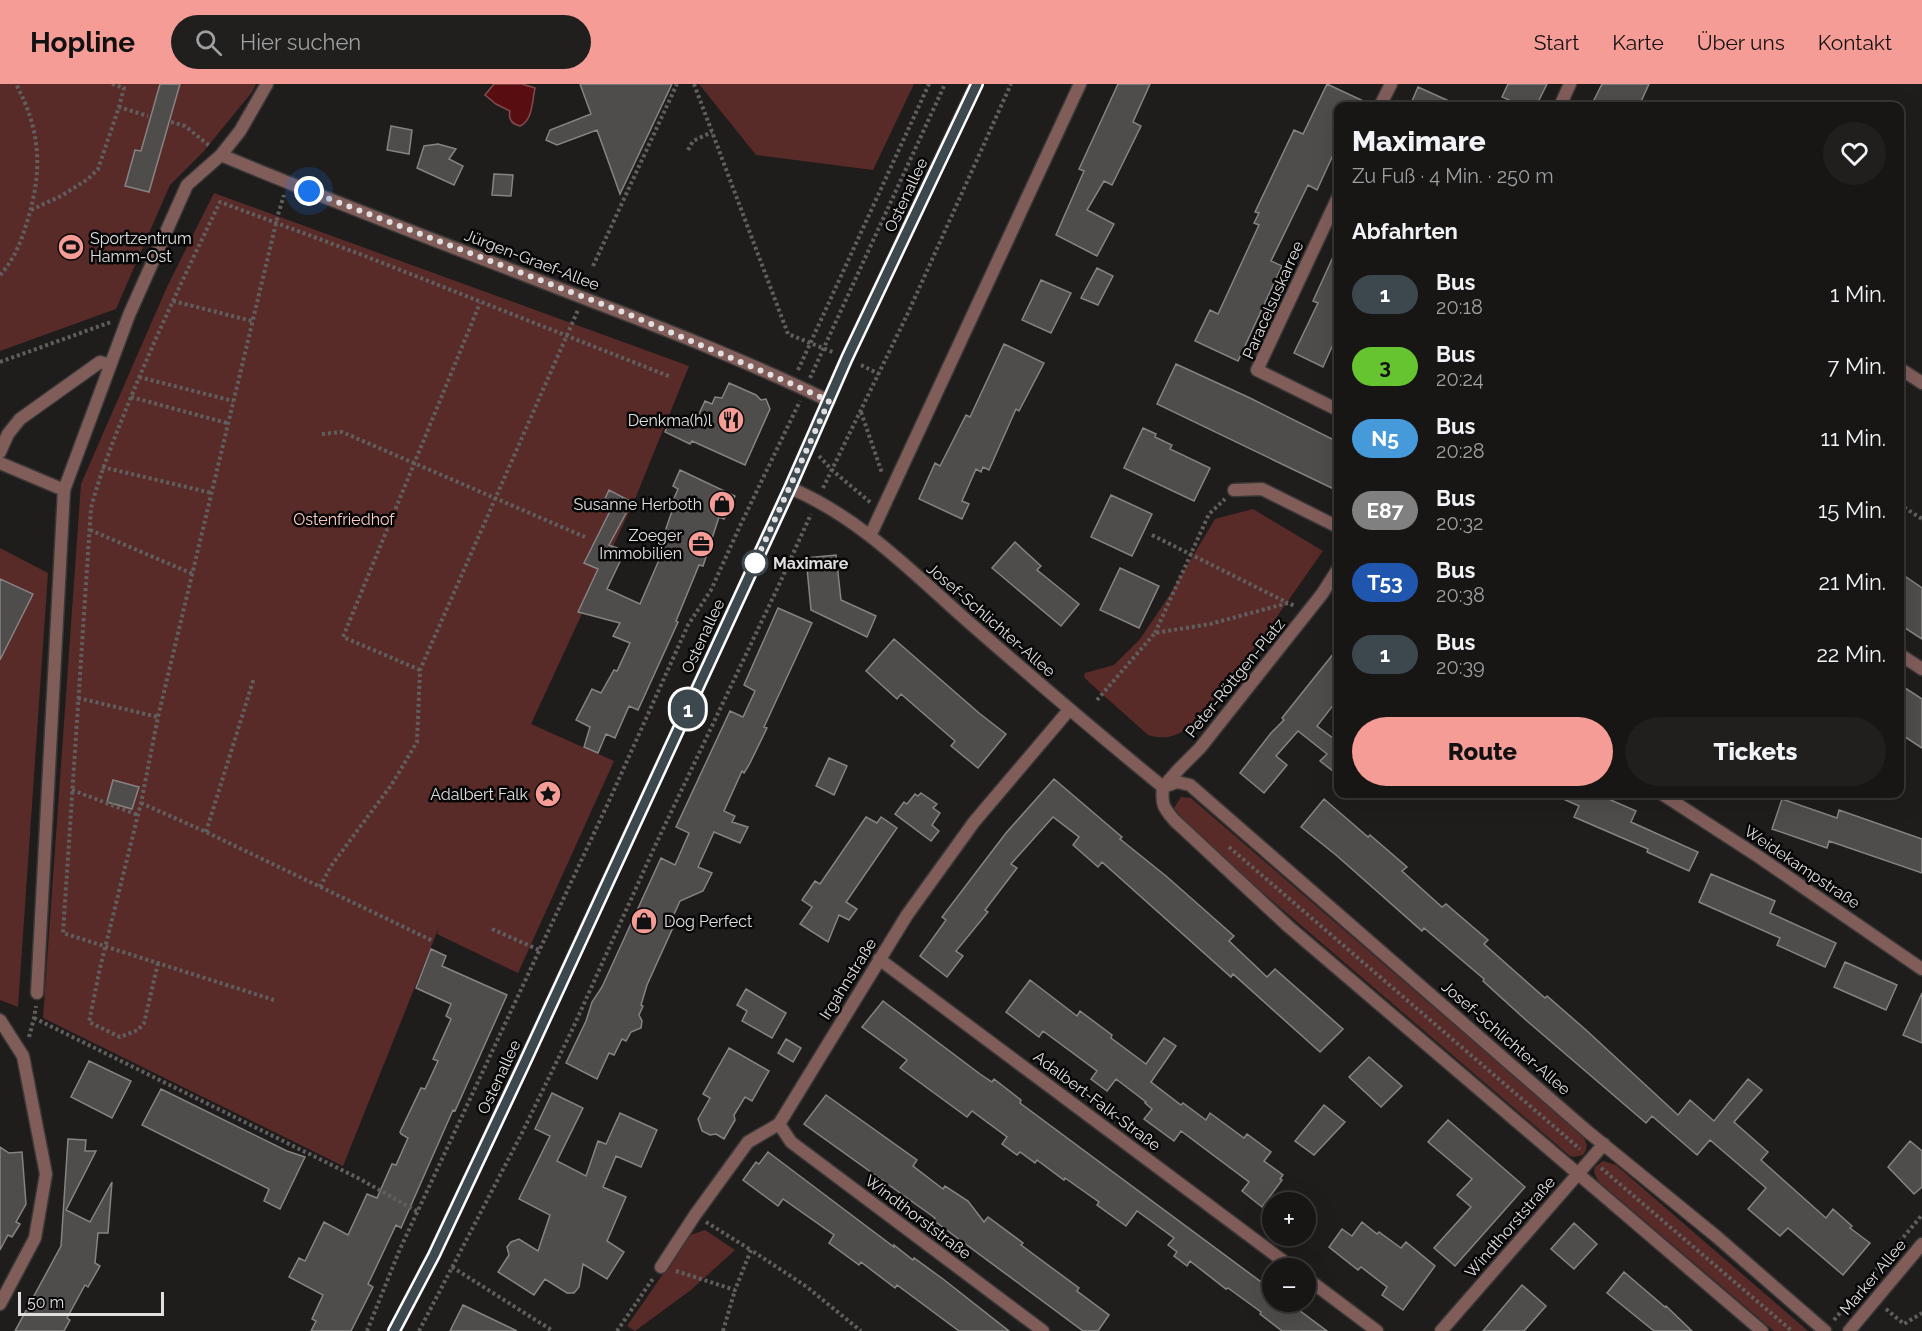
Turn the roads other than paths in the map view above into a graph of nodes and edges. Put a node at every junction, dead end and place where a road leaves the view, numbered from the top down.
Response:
1 (267, 84) edge
2 (976, 84) edge
3 (1080, 84) edge
4 (1391, 84) edge
5 (1570, 84) edge
6 (1382, 102) edge
7 (1562, 102) edge
8 (221, 155) junction
9 (1334, 206) edge
10 (110, 365) junction
11 (1904, 371) edge
12 (1922, 383) edge
13 (829, 401) junction
14 (1334, 408) edge
15 (0, 452) edge
16 (0, 463) edge
17 (790, 488) junction
18 (1234, 489) road end
19 (64, 490) junction
20 (1334, 525) edge
21 (870, 536) junction
22 (1333, 588) edge
23 (1904, 657) edge
24 (1922, 669) edge
25 (1069, 710) junction
26 (1163, 787) junction
27 (1668, 798) edge
28 (879, 959) junction
29 (1922, 969) edge
30 (37, 993) road end
31 (0, 1020) edge
32 (778, 1124) junction
33 (1604, 1144) junction
34 (1577, 1174) junction
35 (1922, 1244) edge
36 (1279, 1258) edge
37 (661, 1267) road end
38 (1316, 1285) edge
39 (0, 1304) edge
40 (1829, 1327) edge
41 (394, 1331) edge
42 (1043, 1331) edge
43 (1377, 1331) edge
44 (1441, 1331) edge
45 (1762, 1331) edge
46 (1849, 1331) edge

1 - 8 street
2 - 13 main road, Ostenallee
3 - 21 street
4 - 6 street
5 - 7 street
8 - 10 street
8 - 13 street, Jürgen-Graef-Allee
9 - 14 street, Paracelsuskarree
10 - 15 street
10 - 19 street
11 - 12 street
13 - 17 main road, Ostenallee
16 - 19 street
17 - 21 street, Josef-Schlichter-Allee
17 - 41 main road, Ostenallee
18 - 20 street
19 - 30 street
21 - 25 street, Josef-Schlichter-Allee
22 - 26 street, Peter-Röttgen-Platz
23 - 24 street
25 - 26 street, Josef-Schlichter-Allee
25 - 28 street, Irgahnstraße
26 - 33 street, Josef-Schlichter-Allee
26 - 34 street
27 - 29 street, Weidekampstraße
28 - 32 street, Irgahnstraße
28 - 36 street, Adalbert-Falk-Straße
31 - 39 street
32 - 37 street, Irgahnstraße
32 - 42 street, Windthorststraße
33 - 34 street, Windthorststraße
33 - 40 street, Josef-Schlichter-Allee
34 - 44 street, Windthorststraße
34 - 45 street
35 - 46 street, Marker Allee
38 - 43 street

